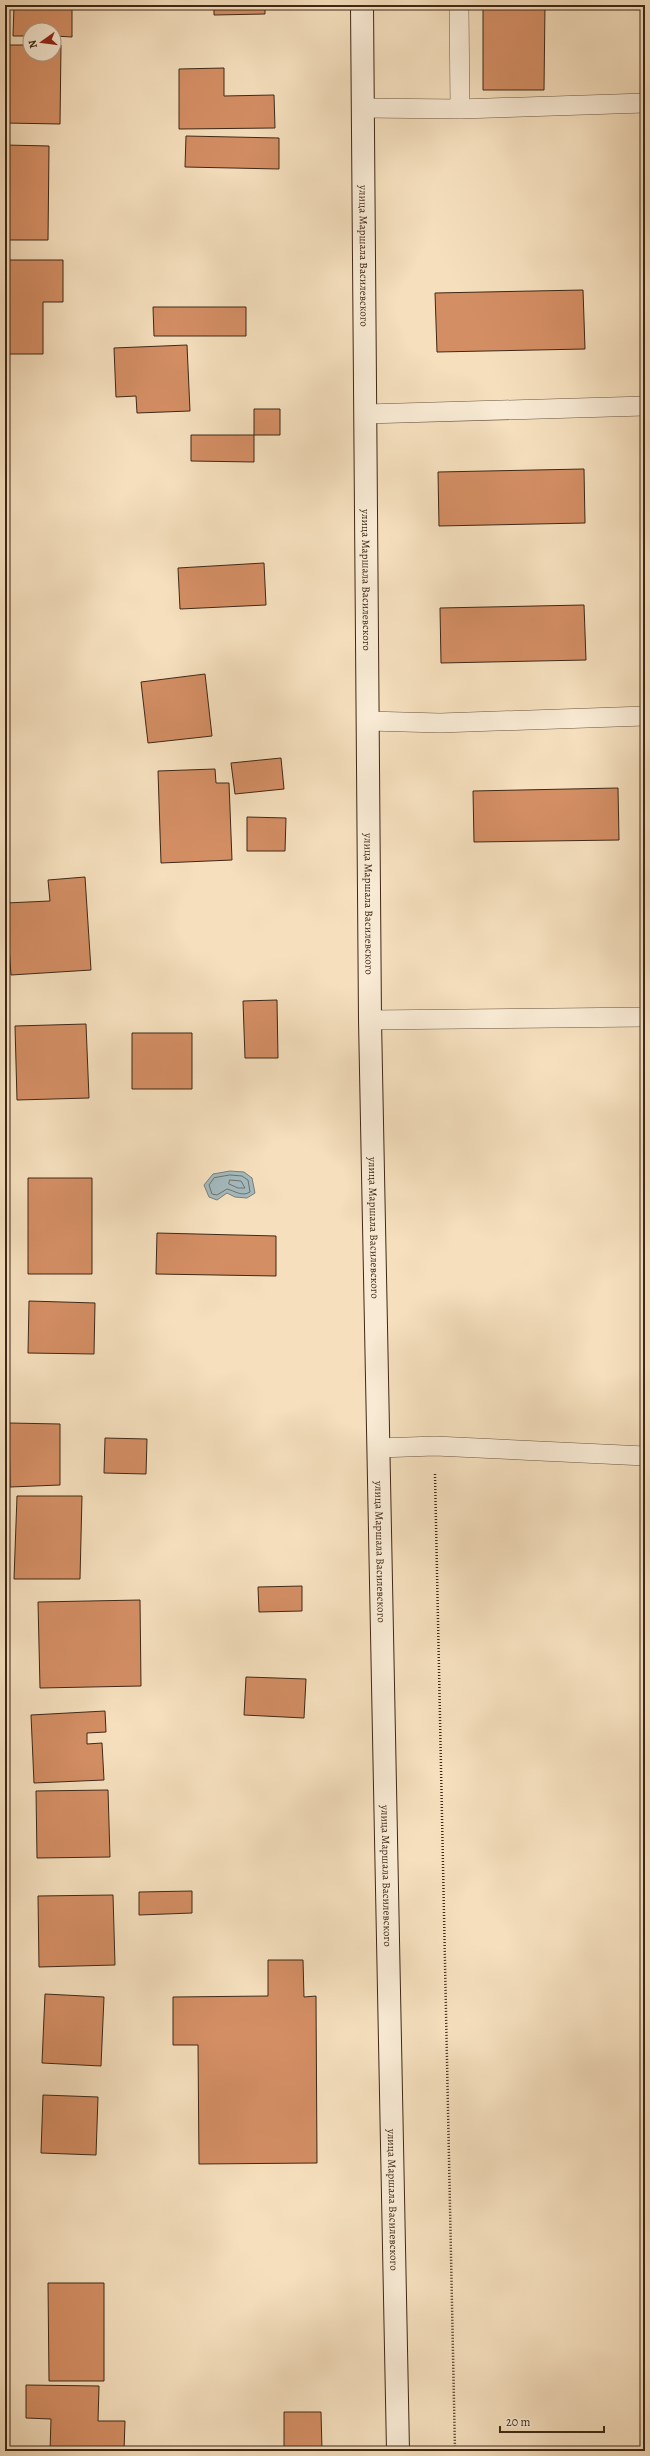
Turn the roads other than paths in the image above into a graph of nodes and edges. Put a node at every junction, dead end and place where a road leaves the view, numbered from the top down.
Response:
1 (362, 5) edge
2 (459, 5) edge
3 (645, 103) edge
4 (363, 108) junction
5 (460, 109) junction
6 (645, 406) edge
7 (366, 414) junction
8 (645, 716) edge
9 (368, 721) junction
10 (645, 1017) edge
11 (370, 1020) junction
12 (379, 1448) junction
13 (645, 1456) edge
14 (398, 2451) edge

1 - 4 main road, улица Маршала Василевского
2 - 5 lane
3 - 5 lane
4 - 5 lane
4 - 7 main road, улица Маршала Василевского
6 - 7 lane
7 - 9 main road, улица Маршала Василевского
8 - 9 lane
9 - 11 main road, улица Маршала Василевского
10 - 11 lane
11 - 12 main road, улица Маршала Василевского
12 - 13 lane
12 - 14 main road, улица Маршала Василевского

